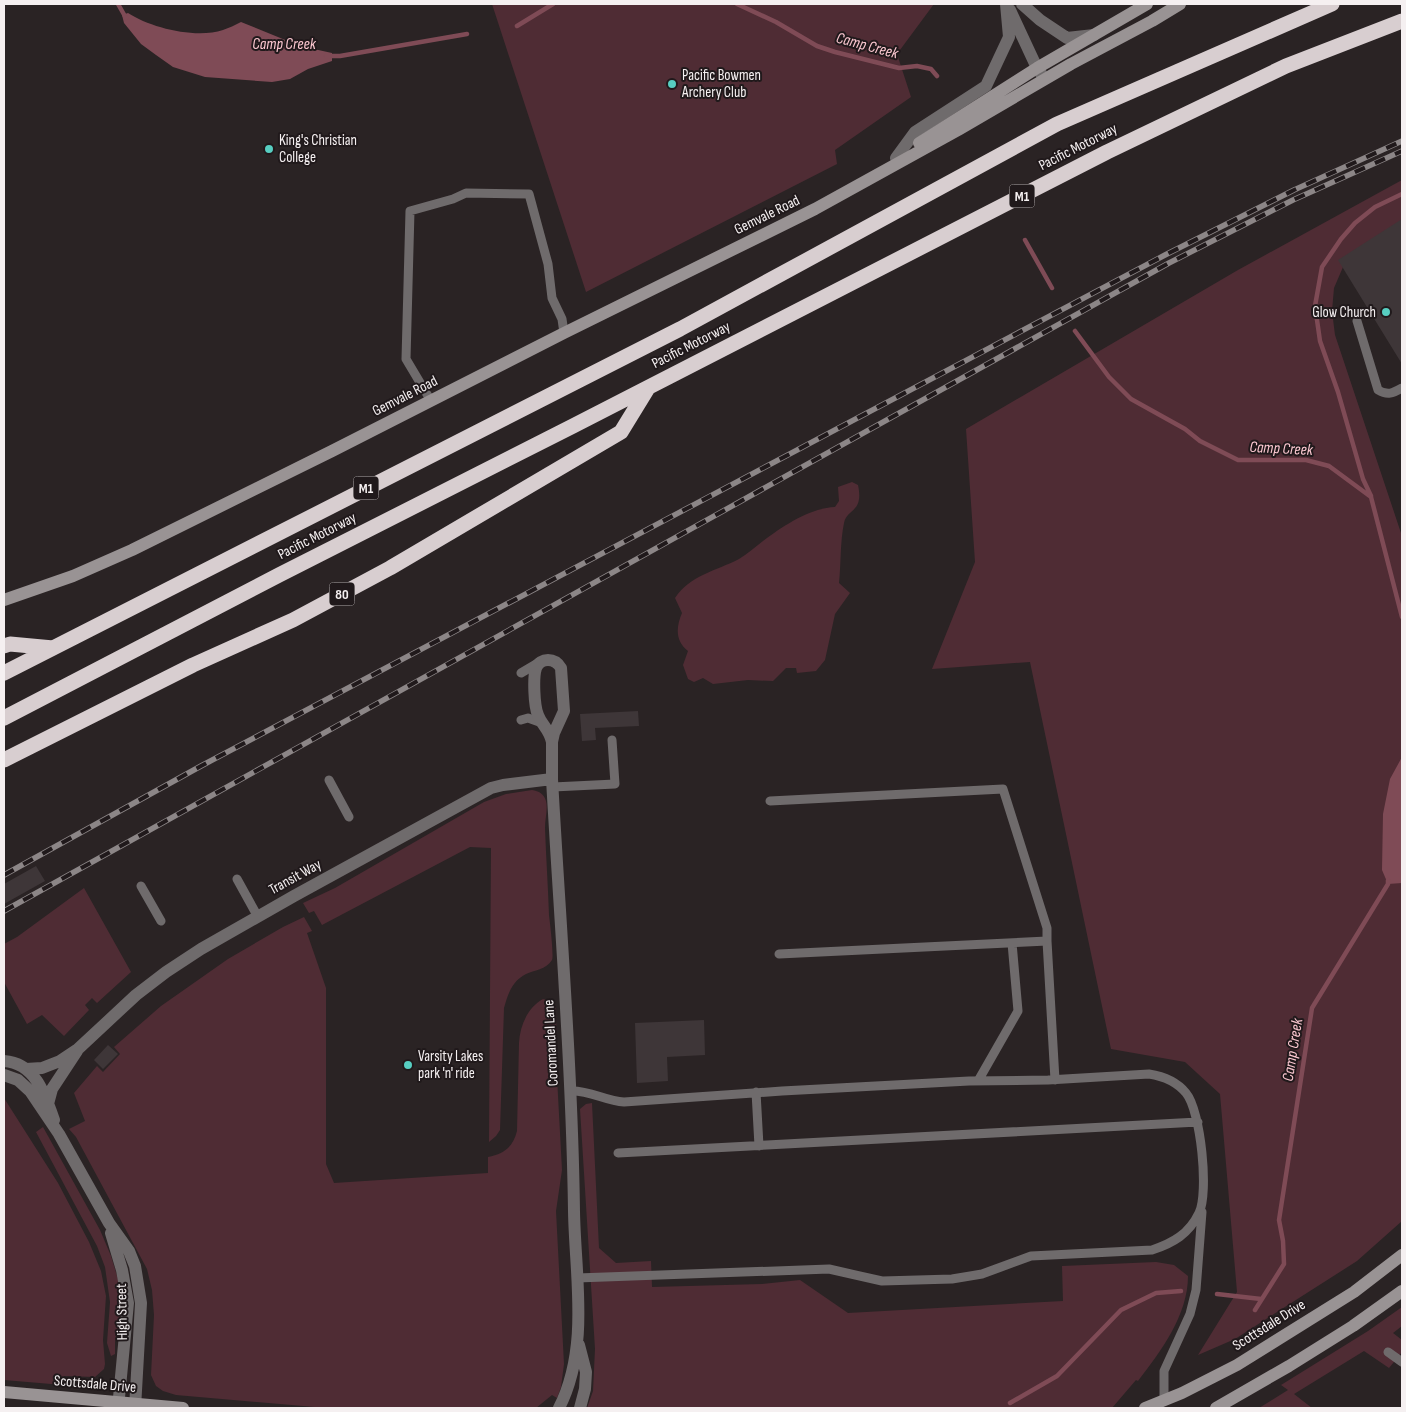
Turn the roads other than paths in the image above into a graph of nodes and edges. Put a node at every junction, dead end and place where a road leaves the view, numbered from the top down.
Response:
1 (1006, 4) edge
2 (1022, 4) edge
3 (1147, 4) edge
4 (1180, 4) edge
5 (1332, 4) edge
6 (1402, 21) edge
7 (1094, 35) junction
8 (1036, 68) junction
9 (1045, 79) junction
10 (896, 158) junction
11 (816, 209) junction
12 (1357, 321) dead end
13 (564, 333) junction
14 (649, 387) junction
15 (1402, 388) edge
16 (431, 401) junction
17 (4, 600) edge
18 (4, 646) edge
19 (53, 648) junction
20 (539, 663) junction
21 (4, 673) edge
22 (521, 673) dead end
23 (562, 716) junction
24 (4, 718) edge
25 (521, 720) dead end
26 (542, 723) junction
27 (612, 740) dead end
28 (552, 742) junction
29 (4, 760) edge
30 (329, 780) dead end
31 (552, 783) junction
32 (770, 801) dead end
33 (349, 817) dead end
34 (237, 879) dead end
35 (141, 886) dead end
36 (258, 917) junction
37 (161, 922) dead end
38 (1048, 942) junction
39 (1012, 943) junction
40 (779, 954) dead end
41 (78, 1049) junction
42 (4, 1062) edge
43 (26, 1068) junction
44 (4, 1075) edge
45 (978, 1080) junction
46 (1055, 1080) junction
47 (570, 1092) junction
48 (756, 1092) junction
49 (48, 1104) junction
50 (1198, 1122) junction
51 (59, 1134) junction
52 (759, 1146) junction
53 (618, 1153) dead end
54 (1202, 1206) junction
55 (108, 1223) junction
56 (1402, 1255) edge
57 (577, 1278) junction
58 (1402, 1291) edge
59 (578, 1342) junction
60 (1388, 1352) dead end
61 (1402, 1362) edge
62 (4, 1392) edge
63 (1164, 1400) junction
64 (119, 1405) edge
65 (135, 1406) edge
66 (183, 1408) edge
67 (559, 1408) edge
68 (580, 1408) edge
69 (1145, 1408) edge
70 (1216, 1408) edge

1 - 8 street
1 - 10 street
2 - 7 street
3 - 7 main road, Gemvale Road
4 - 9 main road, Gemvale Road
5 - 19 highway, Pacific Motorway / M1
6 - 14 highway, Pacific Motorway / M1
7 - 8 main road, Gemvale Road
8 - 9 street
8 - 10 main road, Gemvale Road
9 - 11 main road, Gemvale Road
10 - 11 main road, Gemvale Road
11 - 13 main road, Gemvale Road
12 - 15 lane
13 - 16 main road, Gemvale Road
13 - 16 lane
14 - 24 highway, Pacific Motorway / M1
14 - 29 highway, 80
16 - 17 main road, Gemvale Road
18 - 19 highway
19 - 21 highway, Pacific Motorway / M1
20 - 22 lane
20 - 23 street, Coromandel Lane
20 - 26 street, Coromandel Lane
23 - 26 lane
23 - 28 street, Coromandel Lane
25 - 26 lane
26 - 28 street, Coromandel Lane
27 - 31 lane
28 - 31 street, Coromandel Lane
30 - 33 lane
31 - 36 street, Transit Way
31 - 47 street, Coromandel Lane
32 - 38 lane
34 - 36 lane
35 - 37 lane
36 - 41 street, Transit Way
38 - 39 lane
38 - 46 lane
39 - 40 lane
39 - 45 lane
41 - 43 street, Transit Way
41 - 49 street, Transit Way
42 - 43 street
43 - 49 street
44 - 51 street
45 - 46 lane
45 - 48 lane
46 - 50 lane
47 - 48 lane
47 - 57 street, Coromandel Lane
48 - 52 lane
49 - 51 street
50 - 52 lane
50 - 54 lane
51 - 55 street, High Street
52 - 53 lane
54 - 57 lane
54 - 63 lane
55 - 64 street, High Street
55 - 65 street, High Street
56 - 63 main road, Scottsdale Drive
57 - 59 street, Coromandel Lane
58 - 70 main road
59 - 67 street, Coromandel Lane
59 - 68 street, Coromandel Lane
60 - 61 lane
62 - 64 main road, Scottsdale Drive
63 - 69 main road, Scottsdale Drive
64 - 65 main road, Scottsdale Drive
65 - 66 main road, Scottsdale Drive

